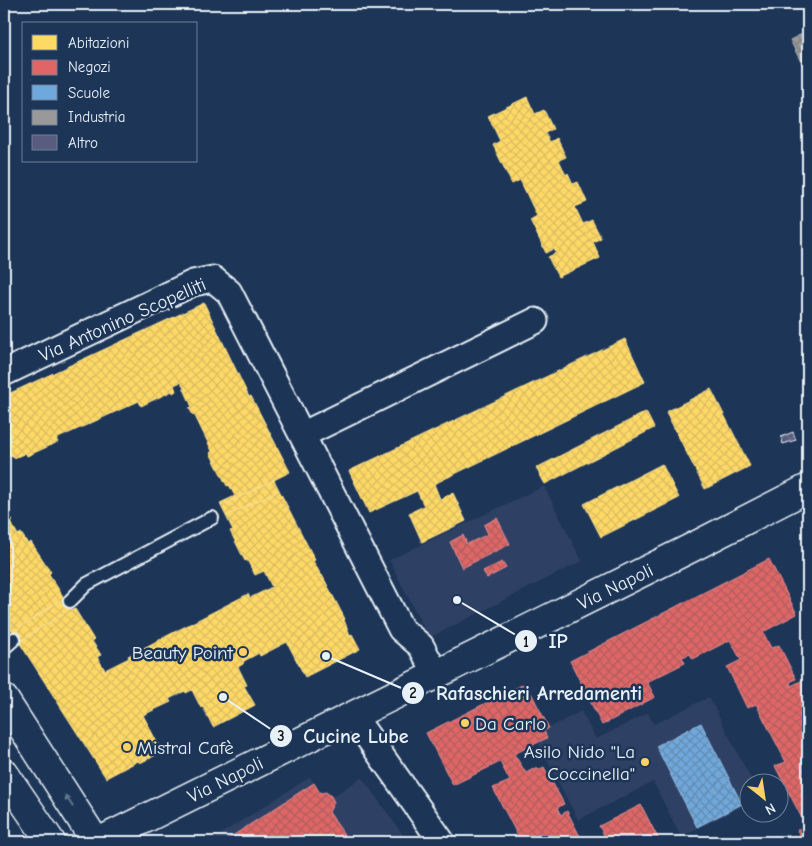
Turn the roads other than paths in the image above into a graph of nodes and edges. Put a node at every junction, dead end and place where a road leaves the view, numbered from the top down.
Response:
1 (535, 321) dead end
2 (4, 372) edge
3 (302, 434) junction
4 (808, 488) edge
5 (212, 518) dead end
6 (70, 601) dead end
7 (14, 639) dead end
8 (4, 648) edge
9 (436, 674) junction
10 (4, 699) edge
11 (354, 716) junction
12 (43, 760) junction
13 (6, 777) edge
14 (51, 842) edge
15 (97, 842) edge
16 (442, 842) edge

1 - 3 street
2 - 3 street, Via Antonino Scopelliti
3 - 9 street
4 - 9 main road, Via Napoli
5 - 6 lane
7 - 8 lane
9 - 11 main road, Via Napoli
10 - 12 main road
11 - 15 main road, Via Napoli
11 - 16 street
12 - 13 main road
15 -> 12 main road
13 - 14 main road

